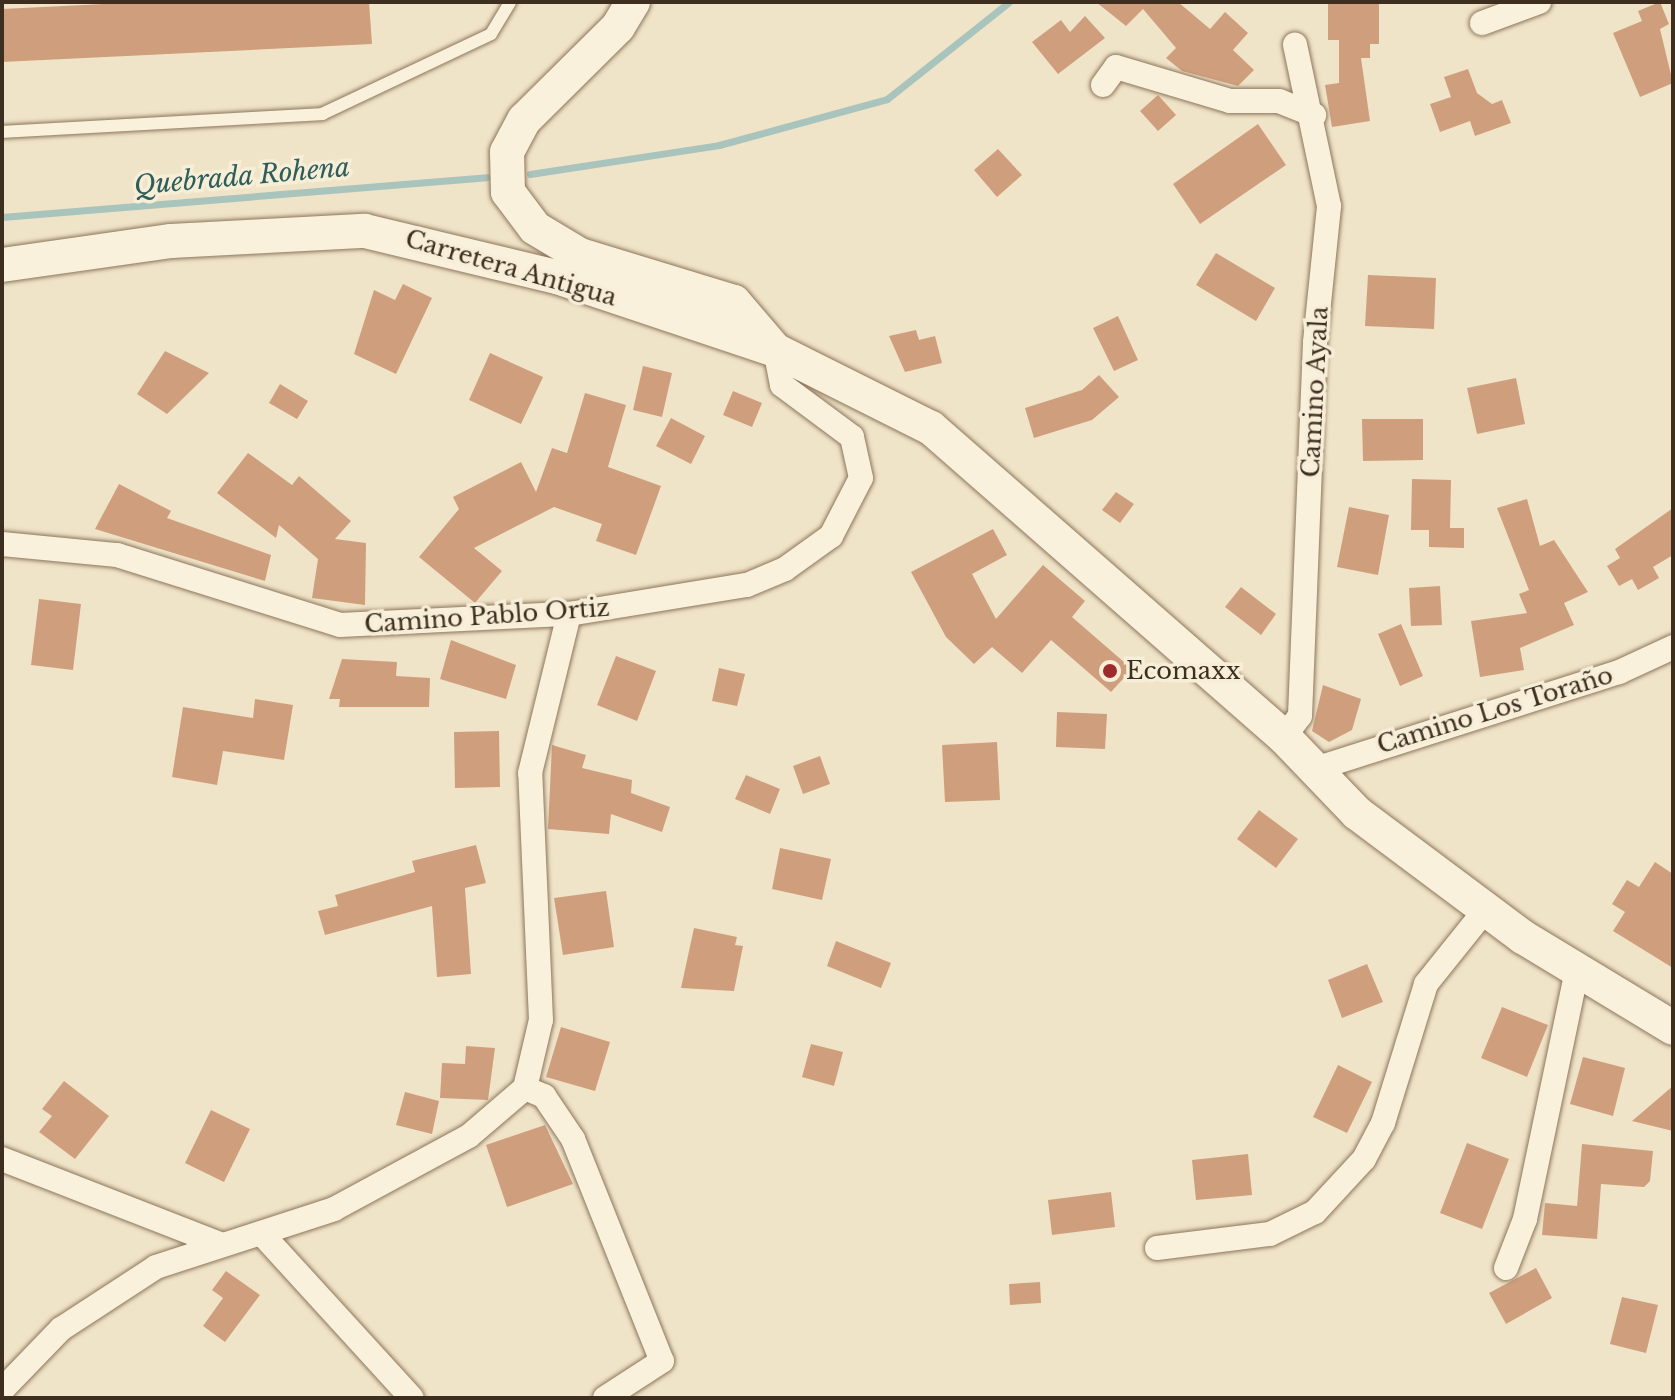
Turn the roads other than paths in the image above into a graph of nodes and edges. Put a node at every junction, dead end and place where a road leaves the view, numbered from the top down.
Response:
1 (510, 2) edge
2 (633, 2) edge
3 (1539, 2) edge
4 (1482, 23) dead end
5 (1295, 45) dead end
6 (1103, 85) dead end
7 (1314, 115) junction
8 (2, 132) edge
9 (2, 265) edge
10 (775, 350) junction
11 (2, 544) edge
12 (569, 614) junction
13 (1673, 647) edge
14 (1284, 737) junction
15 (1315, 769) junction
16 (1486, 909) junction
17 (1577, 970) junction
18 (1673, 1028) edge
19 (525, 1088) junction
20 (2, 1159) edge
21 (262, 1234) junction
22 (220, 1244) junction
23 (1157, 1248) dead end
24 (1506, 1268) dead end
25 (2, 1390) edge
26 (412, 1398) edge
27 (605, 1398) edge

1 - 8 lane
2 - 10 street
3 - 4 street
5 - 7 street, Camino Ayala
6 - 7 street
7 - 14 street, Camino Ayala
9 - 10 street, Carretera Antigua
10 - 12 street, Camino Pablo Ortiz
10 - 14 street
11 - 12 street, Camino Pablo Ortiz
12 - 19 street
13 - 15 street, Camino Los Toraño
14 - 15 street
15 - 16 street
16 - 17 street
16 - 23 street
17 - 18 street
17 - 24 street
19 - 21 street
19 - 27 street
20 - 22 street
21 - 22 street
21 - 26 street
22 - 25 street

